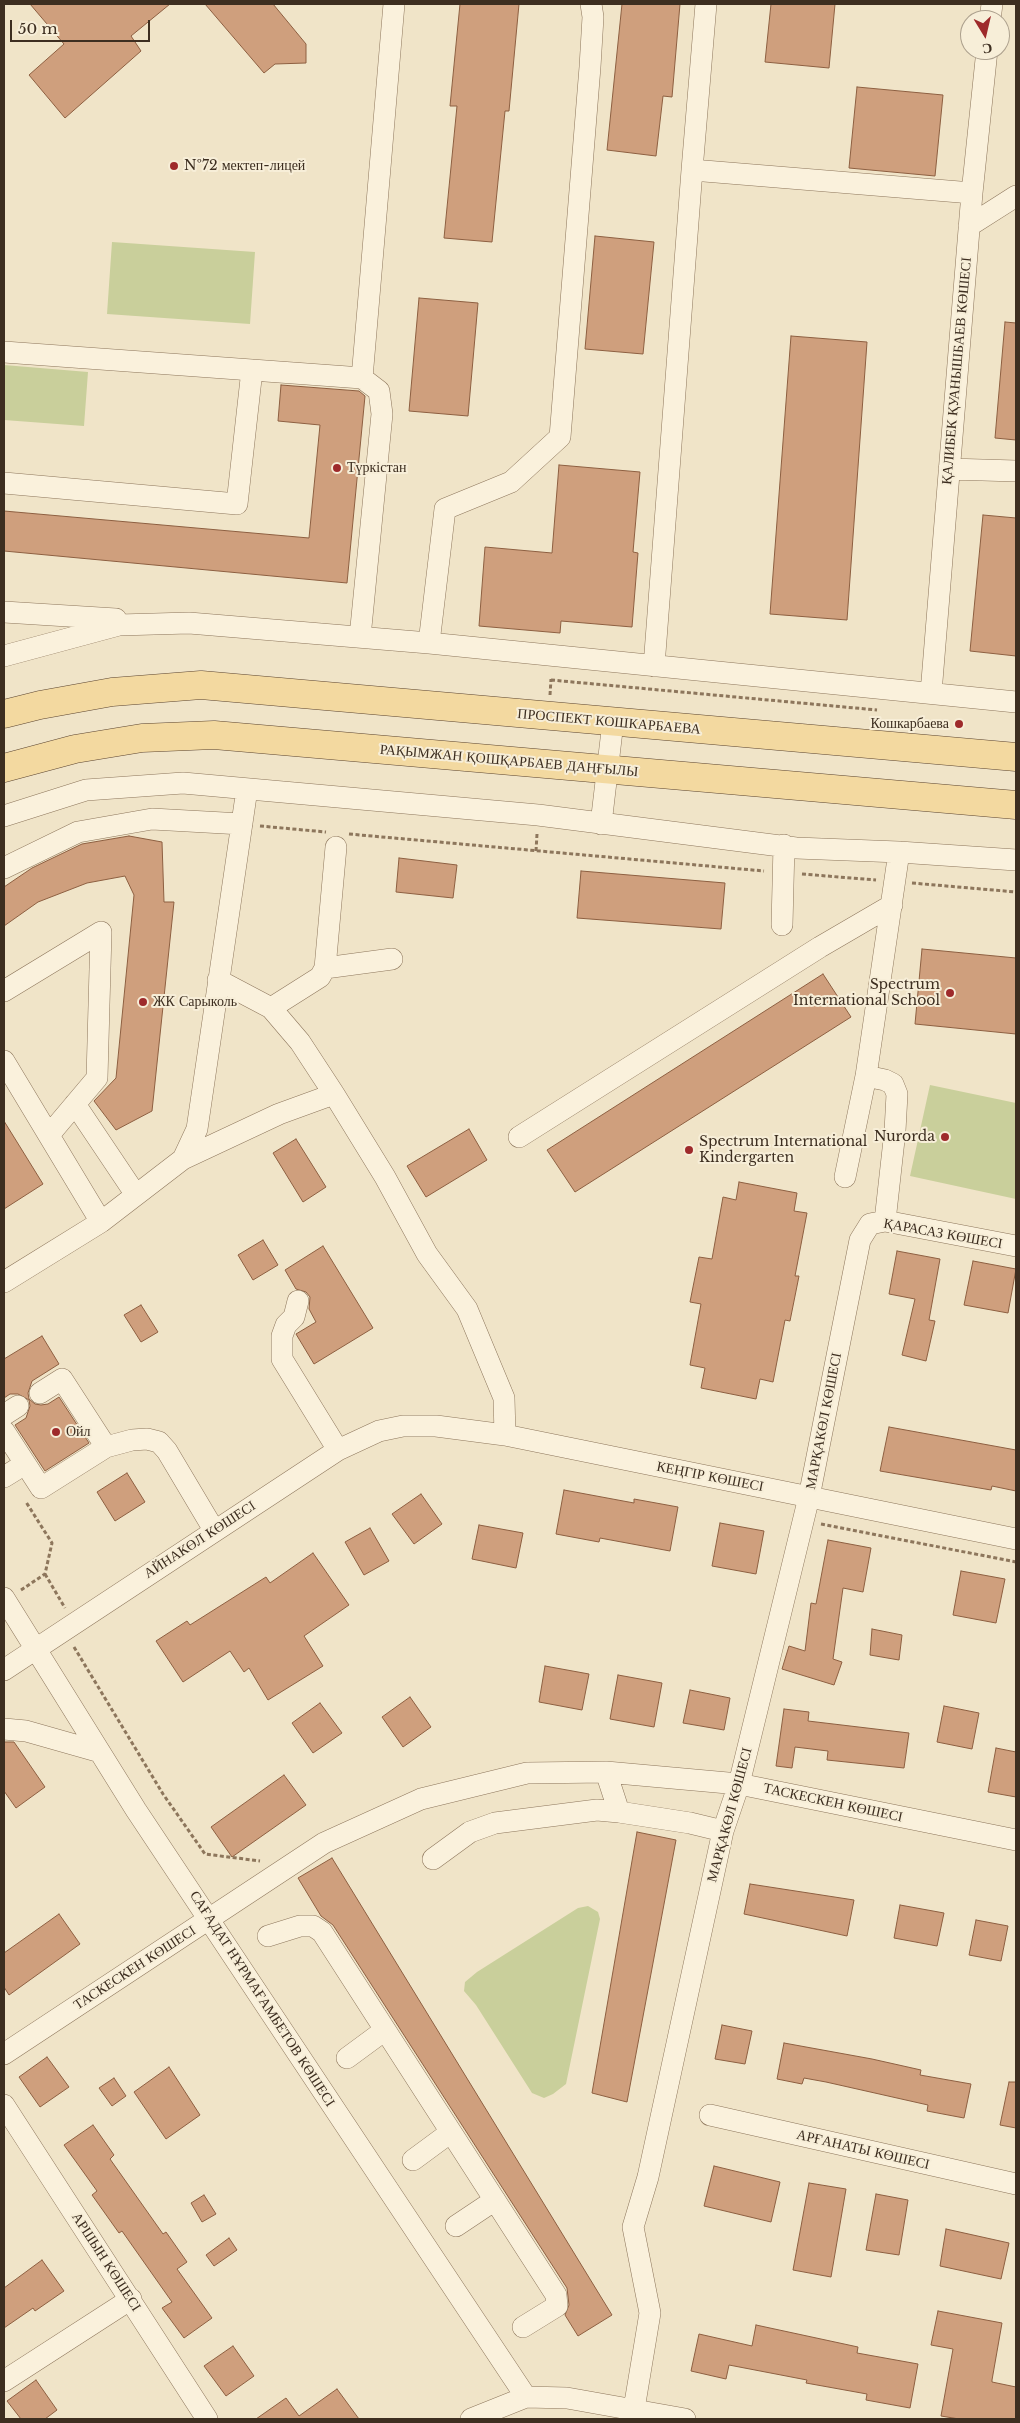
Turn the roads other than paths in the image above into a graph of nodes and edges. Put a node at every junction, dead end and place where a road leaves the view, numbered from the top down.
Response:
1 (394, 4) edge
2 (591, 4) edge
3 (706, 4) edge
4 (986, 60) edge
5 (692, 170) junction
6 (972, 193) junction
7 (1016, 196) edge
8 (969, 226) junction
9 (4, 352) edge
10 (252, 370) junction
11 (362, 378) junction
12 (949, 469) junction
13 (1016, 471) edge
14 (4, 483) edge
15 (4, 612) edge
16 (179, 624) junction
17 (360, 637) junction
18 (430, 643) junction
19 (4, 656) edge
20 (654, 666) junction
21 (931, 693) junction
22 (1016, 702) edge
23 (4, 714) edge
24 (613, 722) junction
25 (1016, 757) edge
26 (4, 768) edge
27 (607, 770) junction
28 (247, 789) junction
29 (1016, 805) edge
30 (4, 816) edge
31 (242, 824) junction
32 (601, 824) junction
33 (337, 838) road end
34 (784, 846) junction
35 (899, 852) junction
36 (1016, 860) edge
37 (5, 863) edge
38 (892, 905) junction
39 (782, 925) dead end
40 (392, 959) dead end
41 (325, 968) junction
42 (218, 980) junction
43 (4, 991) edge
44 (271, 1008) junction
45 (4, 1061) edge
46 (866, 1076) junction
47 (334, 1094) junction
48 (75, 1104) junction
49 (49, 1135) junction
50 (519, 1137) dead end
51 (183, 1159) junction
52 (845, 1177) dead end
53 (136, 1195) junction
54 (101, 1222) junction
55 (878, 1222) junction
56 (1016, 1246) edge
57 (4, 1282) edge
58 (298, 1301) dead end
59 (40, 1393) dead end
60 (403, 1426) joint
61 (4, 1431) edge
62 (505, 1435) junction
63 (106, 1447) junction
64 (338, 1450) junction
65 (12, 1472) edge
66 (809, 1497) junction
67 (214, 1530) junction
68 (1016, 1539) edge
69 (4, 1599) edge
70 (36, 1650) junction
71 (5, 1668) edge
72 (4, 1729) edge
73 (100, 1752) junction
74 (606, 1772) junction
75 (739, 1784) junction
76 (619, 1812) junction
77 (723, 1831) junction
78 (1016, 1840) edge
79 (433, 1859) dead end
80 (210, 1919) junction
81 (268, 1936) dead end
82 (385, 2030) junction
83 (4, 2054) edge
84 (347, 2058) dead end
85 (4, 2105) edge
86 (710, 2115) dead end
87 (451, 2132) junction
88 (413, 2160) dead end
89 (1016, 2184) edge
90 (495, 2200) junction
91 (456, 2226) dead end
92 (131, 2299) junction
93 (523, 2327) dead end
94 (4, 2381) edge
95 (526, 2397) junction
96 (634, 2409) junction
97 (207, 2419) edge
98 (471, 2419) edge
99 (685, 2419) edge

1 - 11 street
2 - 18 street
3 - 5 street
4 - 6 street, ҚАЛИБЕК ҚУАНЫШБАЕВ КӨШЕСІ
5 - 6 street
5 - 20 street
6 - 8 street, ҚАЛИБЕК ҚУАНЫШБАЕВ КӨШЕСІ
7 - 8 street
8 - 12 street, ҚАЛИБЕК ҚУАНЫШБАЕВ КӨШЕСІ
9 - 10 street
10 - 11 street
10 - 14 street
11 - 17 street
12 - 13 street
12 - 21 street, ҚАЛИБЕК ҚУАНЫШБАЕВ КӨШЕСІ
15 - 16 street
16 - 17 street
16 - 19 street
17 - 18 street
18 - 20 street
20 - 21 street
21 - 22 street
23 - 24 main road, ПРОСПЕКТ КОШКАРБАЕВА
24 - 25 main road, ПРОСПЕКТ КОШКАРБАЕВА
24 - 27 street
26 - 27 main road, РАҚЫМЖАН ҚОШҚАРБАЕВ ДАҢҒЫЛЫ
27 - 29 main road, РАҚЫМЖАН ҚОШҚАРБАЕВ ДАҢҒЫЛЫ
27 - 32 street
28 - 30 street
28 - 31 street
28 - 32 street
31 - 37 street
31 - 42 street
32 - 34 street
33 - 41 street
34 - 35 street
34 - 39 street
35 - 36 street
35 - 38 street
38 - 46 street
38 - 50 street
40 - 41 street
41 - 44 street
42 - 44 street
42 - 51 street
43 - 48 street
44 - 47 street
45 - 49 street
46 - 52 street
46 - 55 street
47 - 51 street
47 - 62 street
48 - 49 street
48 - 53 street
49 - 54 street
51 - 53 street
53 - 54 street
54 - 57 street
55 - 56 street, ҚАРАСАЗ КӨШЕСІ
55 - 66 street, МАРҚАКӨЛ КӨШЕСІ
58 - 64 street
59 - 63 street
60 - 62 street, КЕҢГІР КӨШЕСІ
60 - 64 street, АЙНАКӨЛ КӨШЕСІ
61 - 65 street
62 - 66 street, КЕҢГІР КӨШЕСІ
63 - 65 street
63 - 67 street
64 - 67 street, АЙНАКӨЛ КӨШЕСІ
66 - 68 street, КЕҢГІР КӨШЕСІ
66 - 75 street, МАРҚАКӨЛ КӨШЕСІ
67 - 70 street, АЙНАКӨЛ КӨШЕСІ
69 - 70 street, САҒАДАТ НҰРМАҒАМБЕТОВ КӨШЕСІ
70 - 71 street, АЙНАКӨЛ КӨШЕСІ
70 - 73 street, САҒАДАТ НҰРМАҒАМБЕТОВ КӨШЕСІ
72 - 73 street
73 - 80 street, САҒАДАТ НҰРМАҒАМБЕТОВ КӨШЕСІ
74 - 75 street, ТАСКЕСКЕН КӨШЕСІ
74 - 76 street
74 - 80 street, ТАСКЕСКЕН КӨШЕСІ
75 - 77 street, МАРҚАКӨЛ КӨШЕСІ
75 - 78 street, ТАСКЕСКЕН КӨШЕСІ
76 - 77 street
76 - 79 street
77 - 96 street, МАРҚАКӨЛ КӨШЕСІ
80 - 83 street, ТАСКЕСКЕН КӨШЕСІ
80 - 95 street, САҒАДАТ НҰРМАҒАМБЕТОВ КӨШЕСІ
81 - 82 street
82 - 84 street
82 - 87 street
85 - 92 street, АРШЫН КӨШЕСІ
86 - 89 street, АРҒАНАТЫ КӨШЕСІ
87 - 88 street
87 - 90 street
90 - 91 street
90 - 93 street
92 - 94 street
92 - 97 street, АРШЫН КӨШЕСІ
95 - 96 street
95 - 98 street
96 - 99 street

